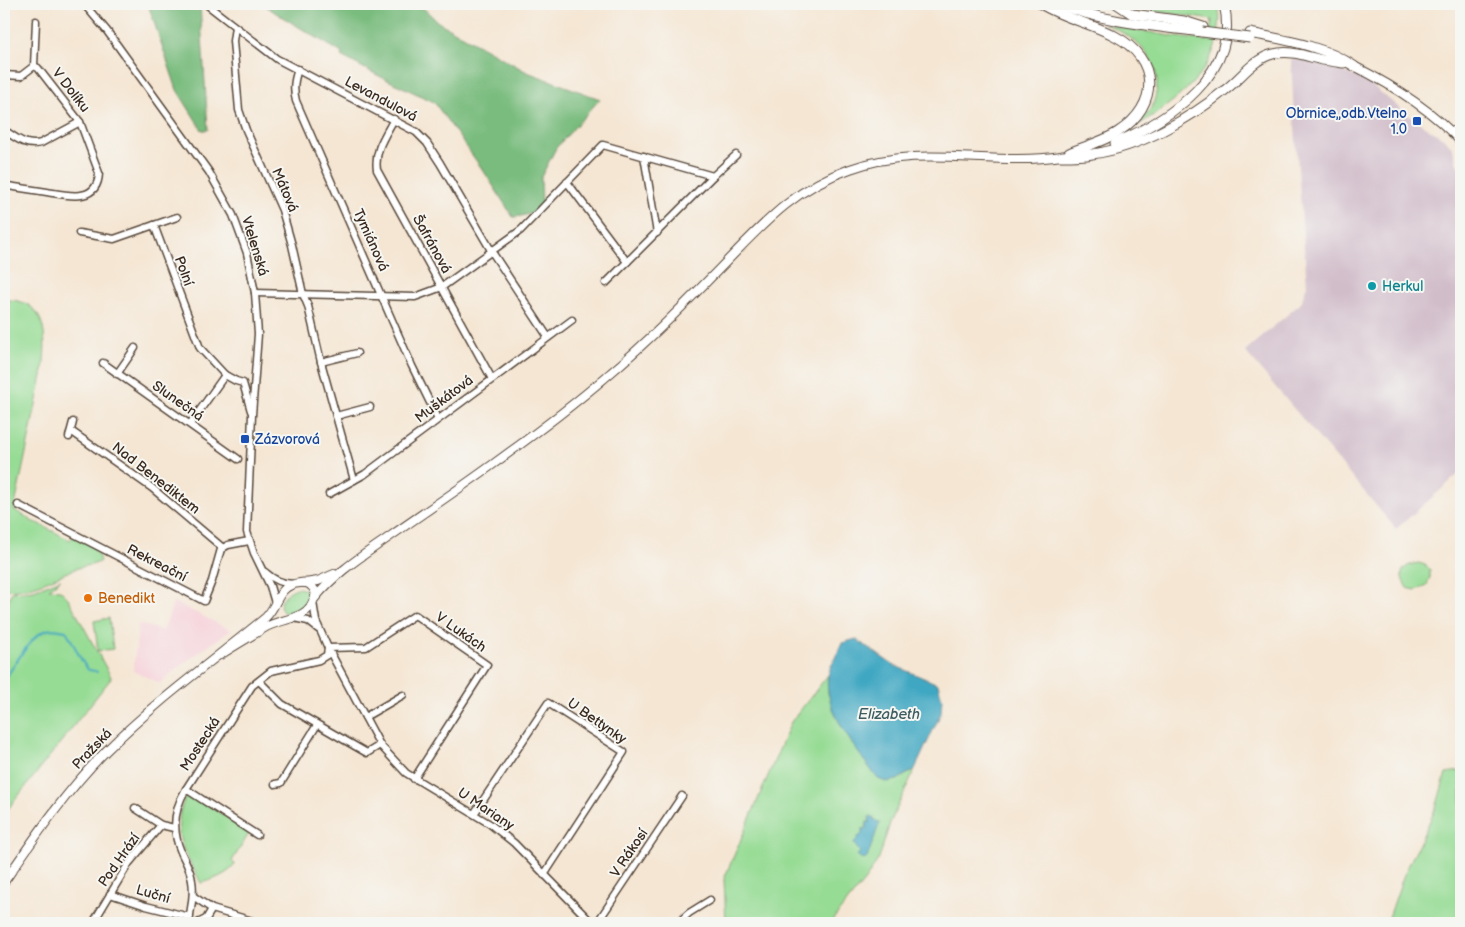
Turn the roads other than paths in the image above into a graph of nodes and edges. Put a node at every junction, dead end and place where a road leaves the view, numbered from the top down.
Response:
1 (84, 4) edge
2 (206, 4) edge
3 (1040, 4) edge
4 (1058, 4) edge
5 (1073, 4) edge
6 (1117, 4) edge
7 (1224, 4) edge
8 (36, 21) dead end
9 (235, 27) junction
10 (1202, 29) junction
11 (1250, 35) junction
12 (1344, 63) junction
13 (34, 66) junction
14 (1354, 66) junction
15 (298, 69) junction
16 (4, 75) edge
17 (394, 119) junction
18 (80, 122) junction
19 (4, 130) edge
20 (1461, 142) edge
21 (736, 155) dead end
22 (644, 156) junction
23 (1062, 156) junction
24 (713, 176) junction
25 (567, 182) junction
26 (4, 183) edge
27 (177, 217) dead end
28 (154, 225) junction
29 (79, 233) dead end
30 (657, 233) junction
31 (492, 252) junction
32 (627, 262) junction
33 (606, 283) dead end
34 (442, 287) junction
35 (255, 293) junction
36 (303, 294) junction
37 (382, 297) junction
38 (572, 320) dead end
39 (548, 338) junction
40 (135, 348) dead end
41 (357, 354) dead end
42 (322, 362) junction
43 (103, 363) dead end
44 (117, 374) junction
45 (225, 375) junction
46 (492, 380) junction
47 (370, 407) dead end
48 (252, 415) junction
49 (336, 416) junction
50 (438, 419) junction
51 (73, 422) dead end
52 (190, 424) junction
53 (238, 459) dead end
54 (354, 480) junction
55 (328, 494) dead end
56 (18, 505) dead end
57 (249, 541) junction
58 (222, 548) junction
59 (263, 569) junction
60 (338, 572) junction
61 (301, 583) junction
62 (314, 600) junction
63 (274, 605) junction
64 (291, 619) junction
65 (319, 630) junction
66 (328, 648) junction
67 (220, 655) junction
68 (259, 681) junction
69 (403, 695) dead end
70 (365, 717) junction
71 (318, 725) junction
72 (380, 746) junction
73 (414, 779) junction
74 (275, 784) dead end
75 (186, 789) junction
76 (682, 796) dead end
77 (136, 808) dead end
78 (474, 814) junction
79 (161, 825) junction
80 (174, 828) junction
81 (257, 835) dead end
82 (544, 875) junction
83 (4, 882) edge
84 (110, 894) junction
85 (193, 896) junction
86 (710, 900) dead end
87 (212, 909) junction
88 (189, 920) edge
89 (92, 923) edge
90 (198, 923) edge
91 (259, 923) edge
92 (592, 923) edge
93 (597, 923) edge
94 (678, 923) edge

1 - 35 street, Vtelenská
2 - 9 street, Levandulová
3 - 23 highway
4 - 10 highway
5 - 10 highway
6 - 10 highway
7 - 23 highway
8 - 13 street
9 - 15 street, Levandulová
9 - 36 street, Mátová
10 - 11 highway, bridge
11 - 12 highway
11 - 14 highway
12 - 14 highway
12 - 23 highway
13 - 16 street, V Dolíku
13 - 18 street, V Dolíku
14 - 20 main road
15 - 17 street, Levandulová
15 - 37 street, Tymiánová
17 - 31 street, Levandulová
17 - 34 street, Šafránová
18 - 19 street
18 - 26 street, V Dolíku
21 - 24 street
22 - 24 street
22 - 25 street
22 - 30 street
23 - 60 main road
24 - 30 street
25 - 31 street
25 - 32 street
27 - 28 street
28 - 29 street
28 - 45 street, Polní
30 - 32 street
31 - 34 street
31 - 39 street, Levandulová
32 - 33 street
34 - 37 street
34 - 46 street, Šafránová
35 - 36 street
35 - 48 street, Vtelenská
36 - 37 street
36 - 42 street, Mátová
37 - 50 street, Tymiánová
38 - 39 street, Muškátová
39 - 46 street, Muškátová
40 - 44 street
41 - 42 street
42 - 49 street, Mátová
43 - 44 street, Slunečná
44 - 52 street, Slunečná
45 - 48 street
45 - 52 street
46 - 50 street, Muškátová
47 - 49 street
48 - 57 street, Vtelenská
49 - 54 street, Mátová
50 - 54 street, Muškátová
51 - 58 street, Nad Benediktem
52 - 53 street, Slunečná
54 - 55 street, Muškátová
56 - 58 street, Rekreační
57 - 58 street
57 - 59 street, Vtelenská
59 - 61 street, Vtelenská
59 - 63 street, Vtelenská
60 - 61 main road, Pražská
60 - 62 main road, Pražská
61 - 62 main road
61 - 63 main road, Pražská
62 - 64 main road, Pražská
62 - 65 street
63 - 64 main road
63 - 67 main road, Pražská
64 - 65 street
64 - 67 main road, Pražská
65 - 66 street
66 - 68 street, Mostecká
66 - 70 street, U Mariany
66 - 73 street, V Lukách
67 - 83 main road, Pražská
68 - 71 street
68 - 75 street, Mostecká
69 - 70 street
70 - 72 street, U Mariany
71 - 72 street
71 - 74 street
72 - 73 street, U Mariany
73 - 78 street, U Mariany
75 - 80 street, Mostecká
75 - 81 street
76 - 93 street, V Rákosí
77 - 79 street
78 - 82 street, U Mariany
78 - 82 street, U Bettynky
79 - 80 street
79 - 84 street, Pod Hrází
80 - 85 street, Mostecká
82 - 92 street, U Mariany
84 - 88 street, Luční
84 - 89 street, Pod Hrází
85 - 87 street
85 - 88 street, Mostecká
86 - 94 street
87 - 90 street
87 - 91 street

